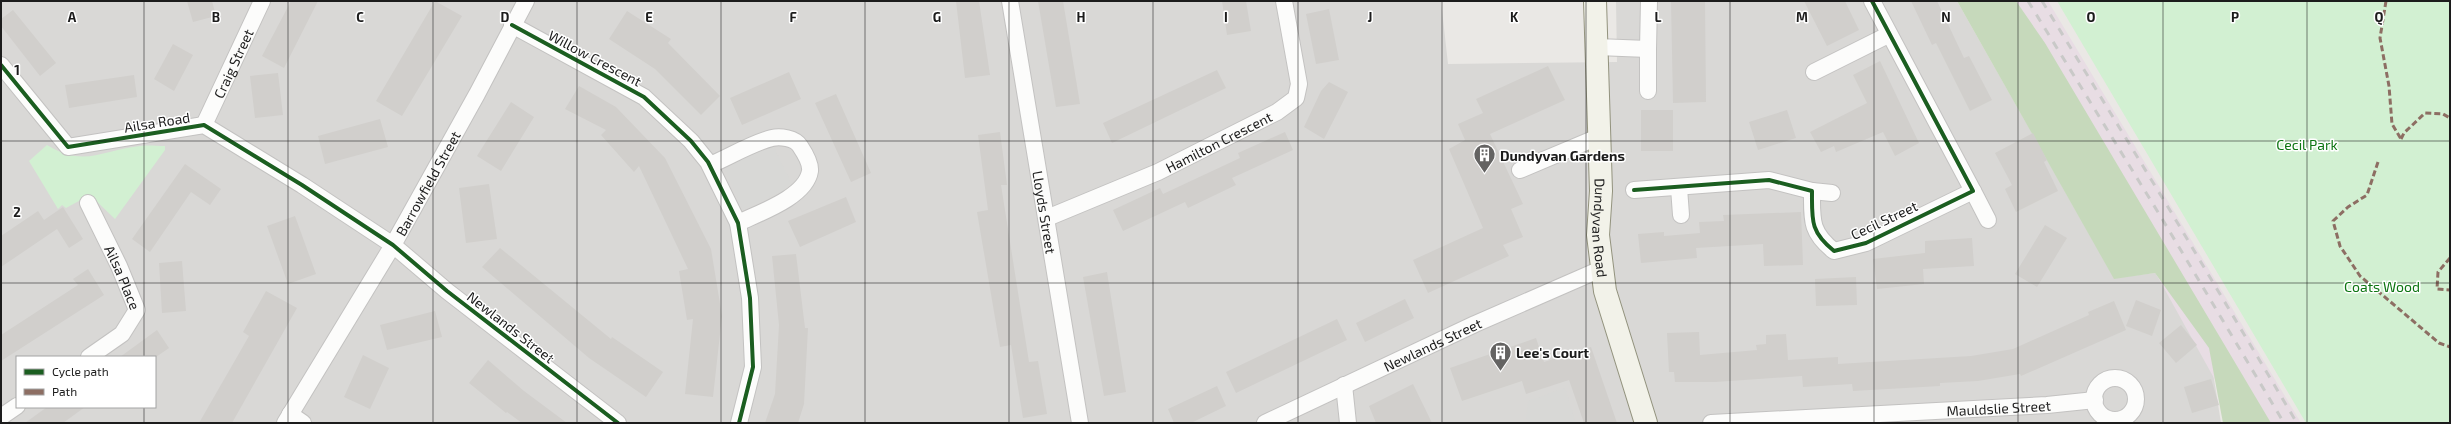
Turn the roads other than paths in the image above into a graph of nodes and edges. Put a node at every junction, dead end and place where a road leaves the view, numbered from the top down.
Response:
1 (262, 1) edge
2 (526, 1) edge
3 (1010, 1) edge
4 (1284, 1) edge
5 (1595, 1) edge
6 (1648, 1) edge
7 (1872, 1) edge
8 (512, 25) junction
9 (1888, 35) junction
10 (1597, 47) junction
11 (1648, 49) junction
12 (1, 65) edge
13 (1814, 72) dead end
14 (1648, 91) dead end
15 (204, 125) junction
16 (1598, 137) junction
17 (710, 165) junction
18 (1520, 170) dead end
19 (1679, 188) junction
20 (1634, 190) dead end
21 (1812, 191) junction
22 (1973, 191) junction
23 (1832, 193) dead end
24 (88, 204) dead end
25 (1681, 215) dead end
26 (1047, 218) junction
27 (1988, 220) dead end
28 (738, 223) junction
29 (393, 245) junction
30 (1601, 269) junction
31 (90, 356) edge
32 (1344, 384) junction
33 (2095, 400) dead end
34 (16, 407) edge
35 (1, 417) edge
36 (288, 418) edge
37 (303, 423) edge
38 (618, 423) edge
39 (739, 423) edge
40 (1080, 423) edge
41 (1265, 423) edge
42 (1348, 423) edge
43 (1646, 423) edge
44 (1712, 423) edge

1 - 15 street, Craig Street
2 - 8 street, Barrowfield Street
3 - 26 street, Lloyds Street
4 - 26 street, Hamilton Crescent
5 - 10 main road, Dundyvan Road
6 - 11 street
7 - 9 street
8 - 17 street, Willow Crescent
8 - 29 street, Barrowfield Street
9 - 13 street
9 - 22 street
10 - 11 street
10 - 16 main road, Dundyvan Road
11 - 14 street
12 - 15 street, Ailsa Road
15 - 29 street, Ailsa Road
16 - 18 street
16 - 30 main road, Dundyvan Road
17 - 28 street, Willow Crescent
17 - 28 street
19 - 20 street
19 - 21 street
19 - 25 street
21 - 22 street, Cecil Street
21 - 23 street
22 - 27 street
24 - 31 street, Ailsa Place
26 - 40 street, Lloyds Street
28 - 39 street, Willow Crescent
29 - 36 street, Barrowfield Street
29 - 38 street, Newlands Street
30 - 32 street, Newlands Street
30 - 43 main road, Dundyvan Road
32 - 41 street, Newlands Street
32 - 42 street
33 - 44 street, Mauldslie Street
34 - 35 street
36 - 37 street

